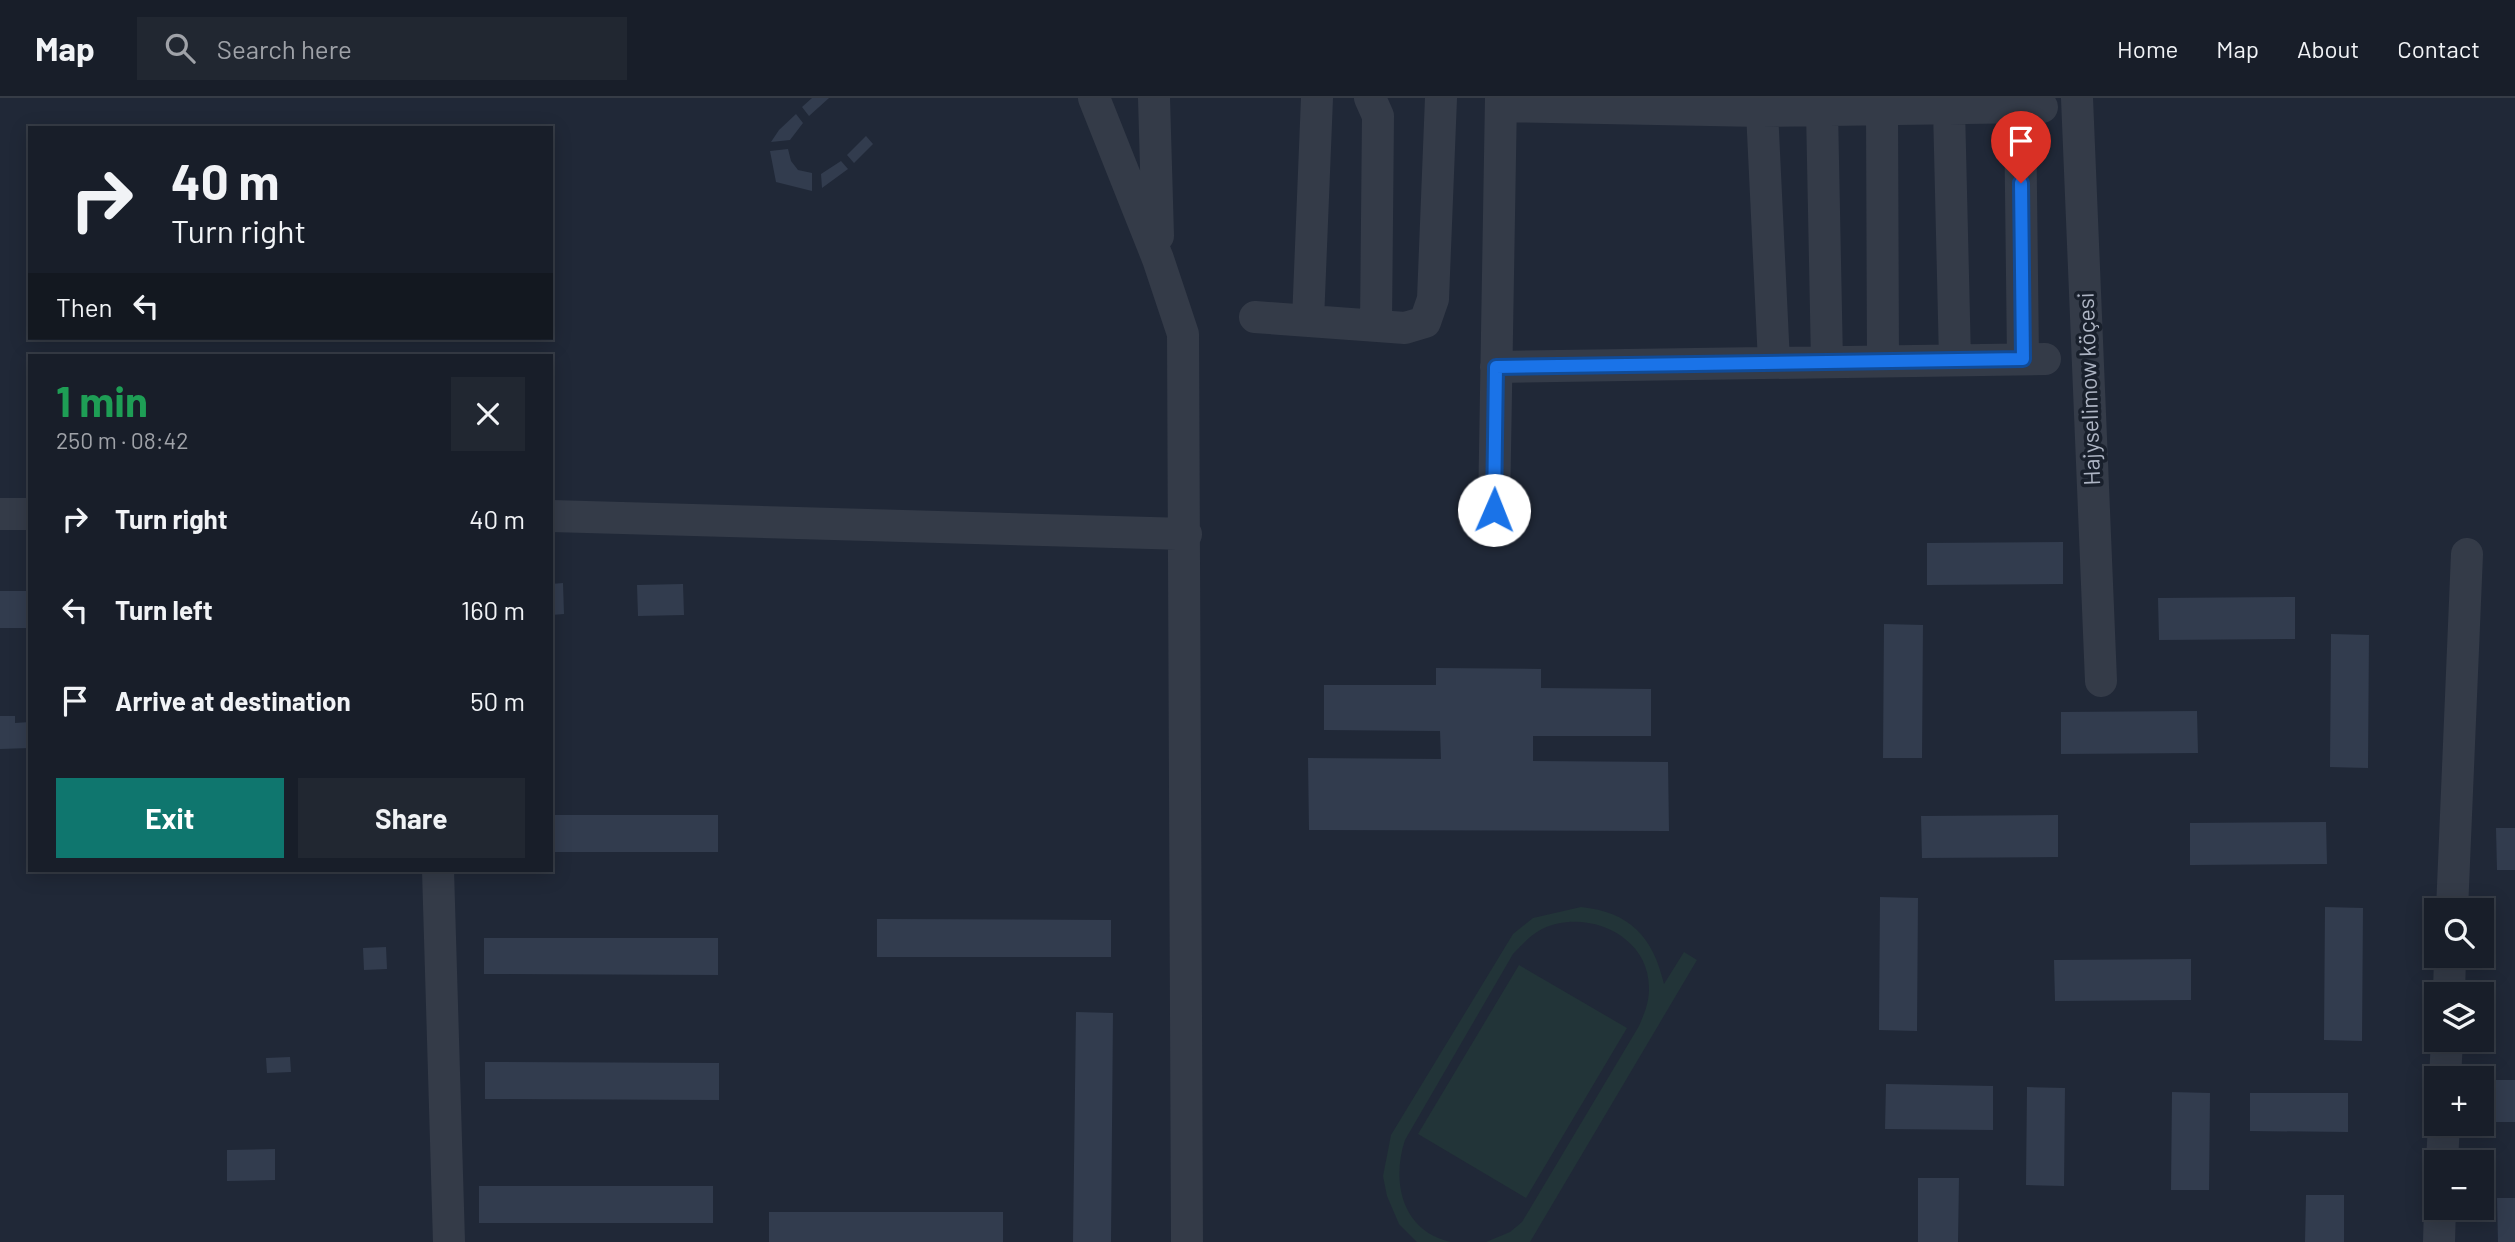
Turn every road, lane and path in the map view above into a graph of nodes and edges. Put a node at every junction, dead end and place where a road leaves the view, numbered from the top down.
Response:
1 (1094, 98) edge
2 (1154, 98) edge
3 (1317, 98) edge
4 (1370, 98) edge
5 (1441, 98) edge
6 (2077, 98) edge
7 (1501, 102) edge
8 (1949, 108) junction
9 (1822, 110) junction
10 (1762, 111) junction
11 (1882, 111) junction
12 (1158, 259) junction
13 (1255, 317) dead end
14 (1308, 321) junction
15 (1376, 324) junction
16 (1955, 360) junction
17 (1883, 361) junction
18 (1774, 362) junction
19 (1827, 362) junction
20 (1496, 367) junction
21 (1494, 510) dead end
22 (0, 514) edge
23 (28, 514) edge
24 (553, 516) edge
25 (1186, 534) junction
26 (2467, 554) dead end
27 (2101, 681) dead end
28 (439, 872) edge
29 (2453, 898) edge
30 (2440, 1220) edge
31 (449, 1242) edge
32 (1187, 1242) edge
33 (2439, 1242) edge

1 - 12 street
2 - 12 street
3 - 14 street
4 - 15 street
5 - 15 street
6 - 27 street, Hajyselimow köçesi
7 - 10 street
7 - 20 street
8 - 11 street
8 - 16 street
8 - 16 street
9 - 10 street
9 - 11 street
9 - 19 street
10 - 18 street
11 - 17 street
12 - 25 street
13 - 14 street
14 - 15 street
16 - 17 street
17 - 19 street
18 - 19 street
18 - 20 street
20 - 21 street
22 - 23 street
24 - 25 street
25 - 32 street
26 - 29 street
28 - 31 street
30 - 33 street

